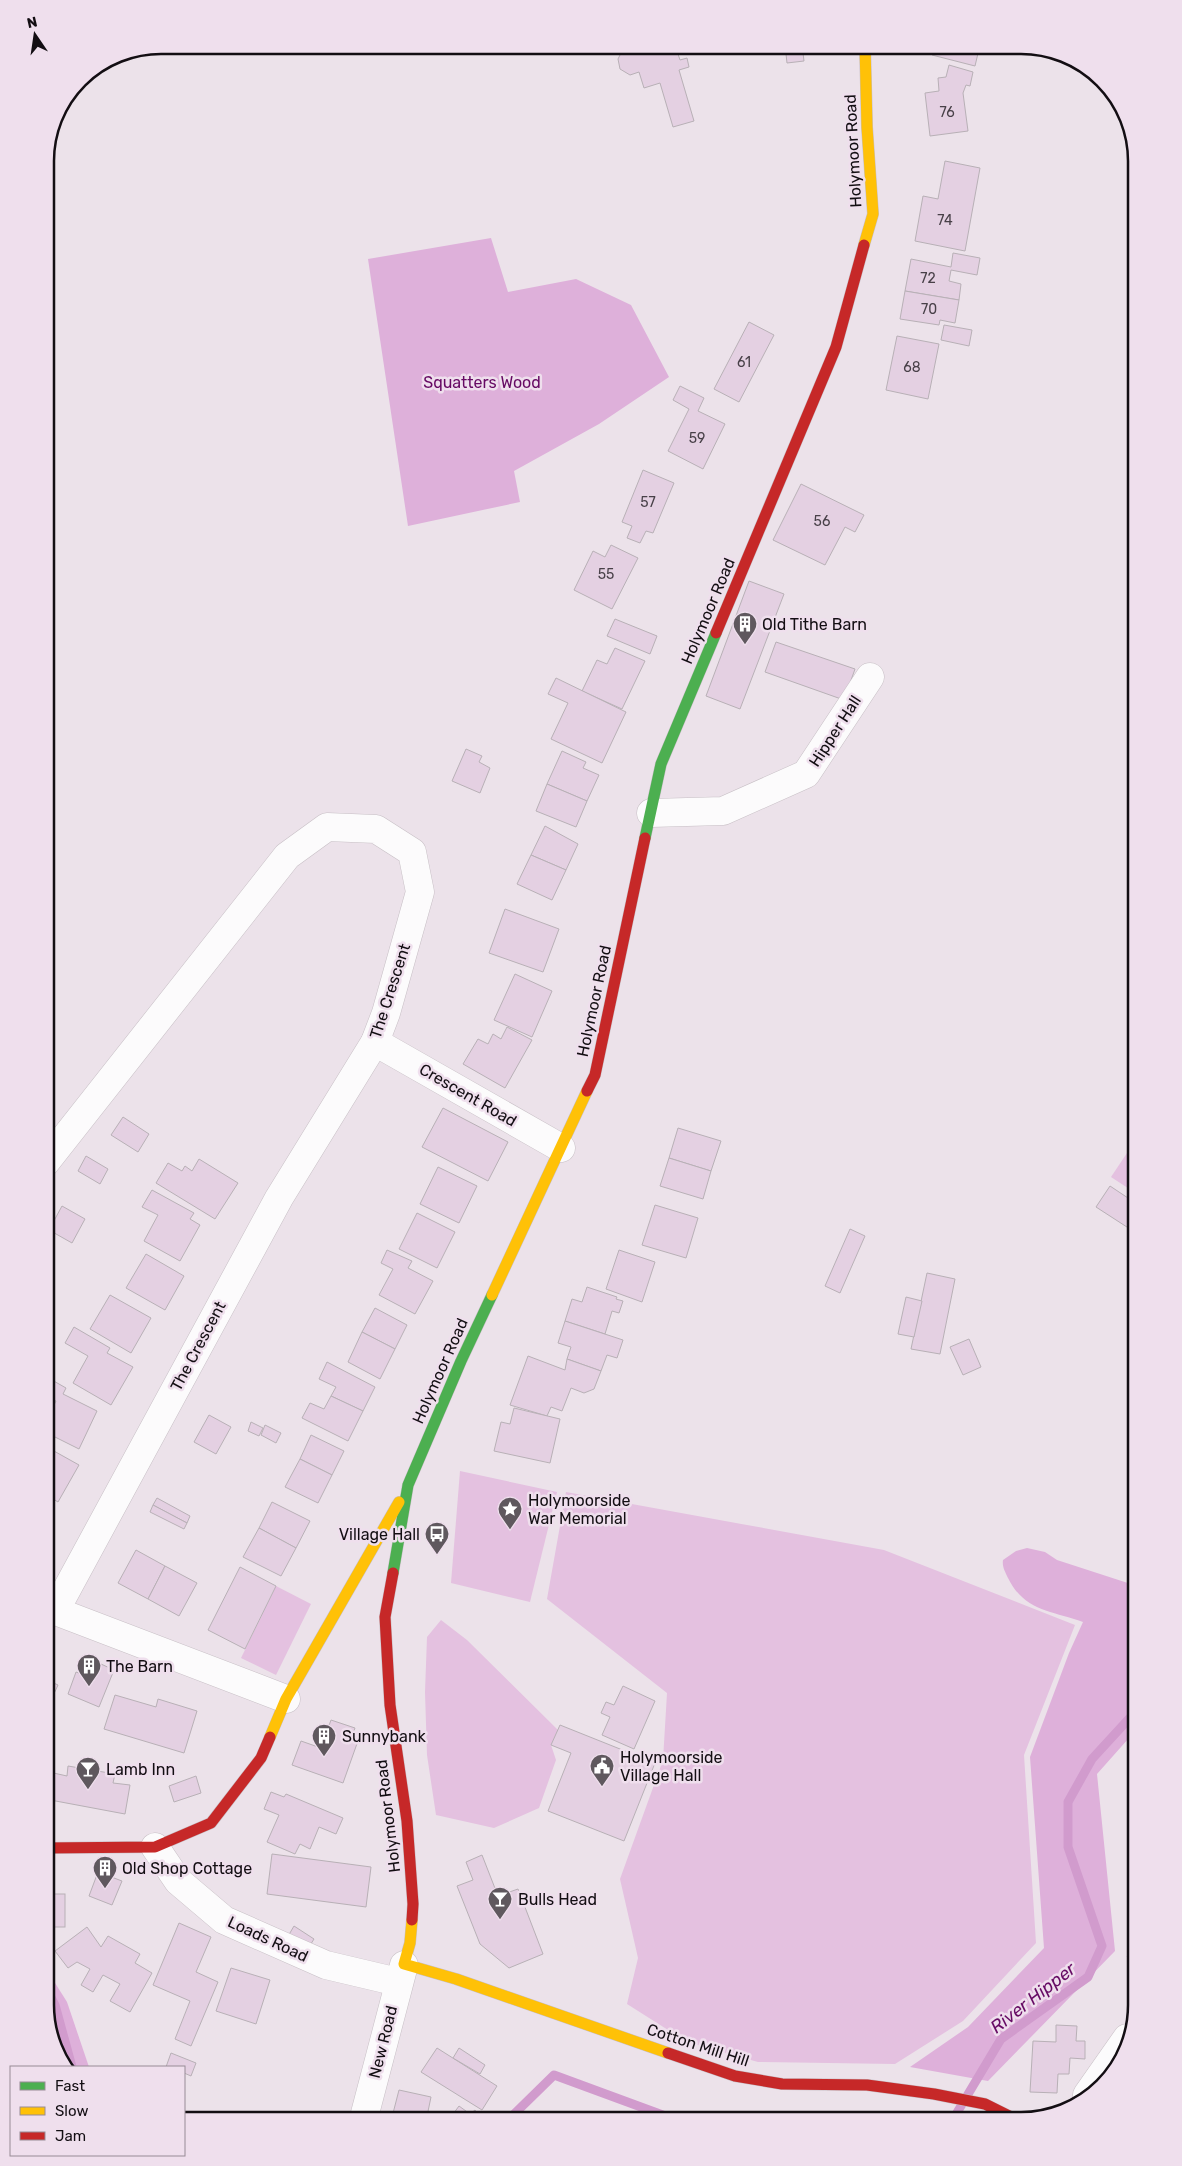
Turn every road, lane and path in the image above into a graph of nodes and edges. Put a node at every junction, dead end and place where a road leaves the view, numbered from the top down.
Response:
1 (865, 54) edge
2 (870, 677) dead end
3 (651, 813) junction
4 (374, 1042) junction
5 (561, 1148) junction
6 (54, 1152) edge
7 (408, 1485) junction
8 (54, 1602) edge
9 (54, 1611) edge
10 (286, 1699) junction
11 (155, 1847) junction
12 (54, 1848) edge
13 (401, 1973) junction
14 (1117, 2052) edge
15 (1097, 2081) edge
16 (365, 2112) edge
17 (1001, 2112) edge

1 - 3 street, Holymoor Road
2 - 3 street, Hipper Hall
3 - 5 street, Holymoor Road
4 - 5 street, Crescent Road
4 - 6 street, The Crescent
4 - 8 street, The Crescent
5 - 7 street, Holymoor Road
7 - 10 street
7 - 13 street, Holymoor Road
9 - 10 street
10 - 11 street
11 - 12 street
11 - 13 street, Loads Road
13 - 16 street, New Road
13 - 17 street, Cotton Mill Hill
14 - 15 street

